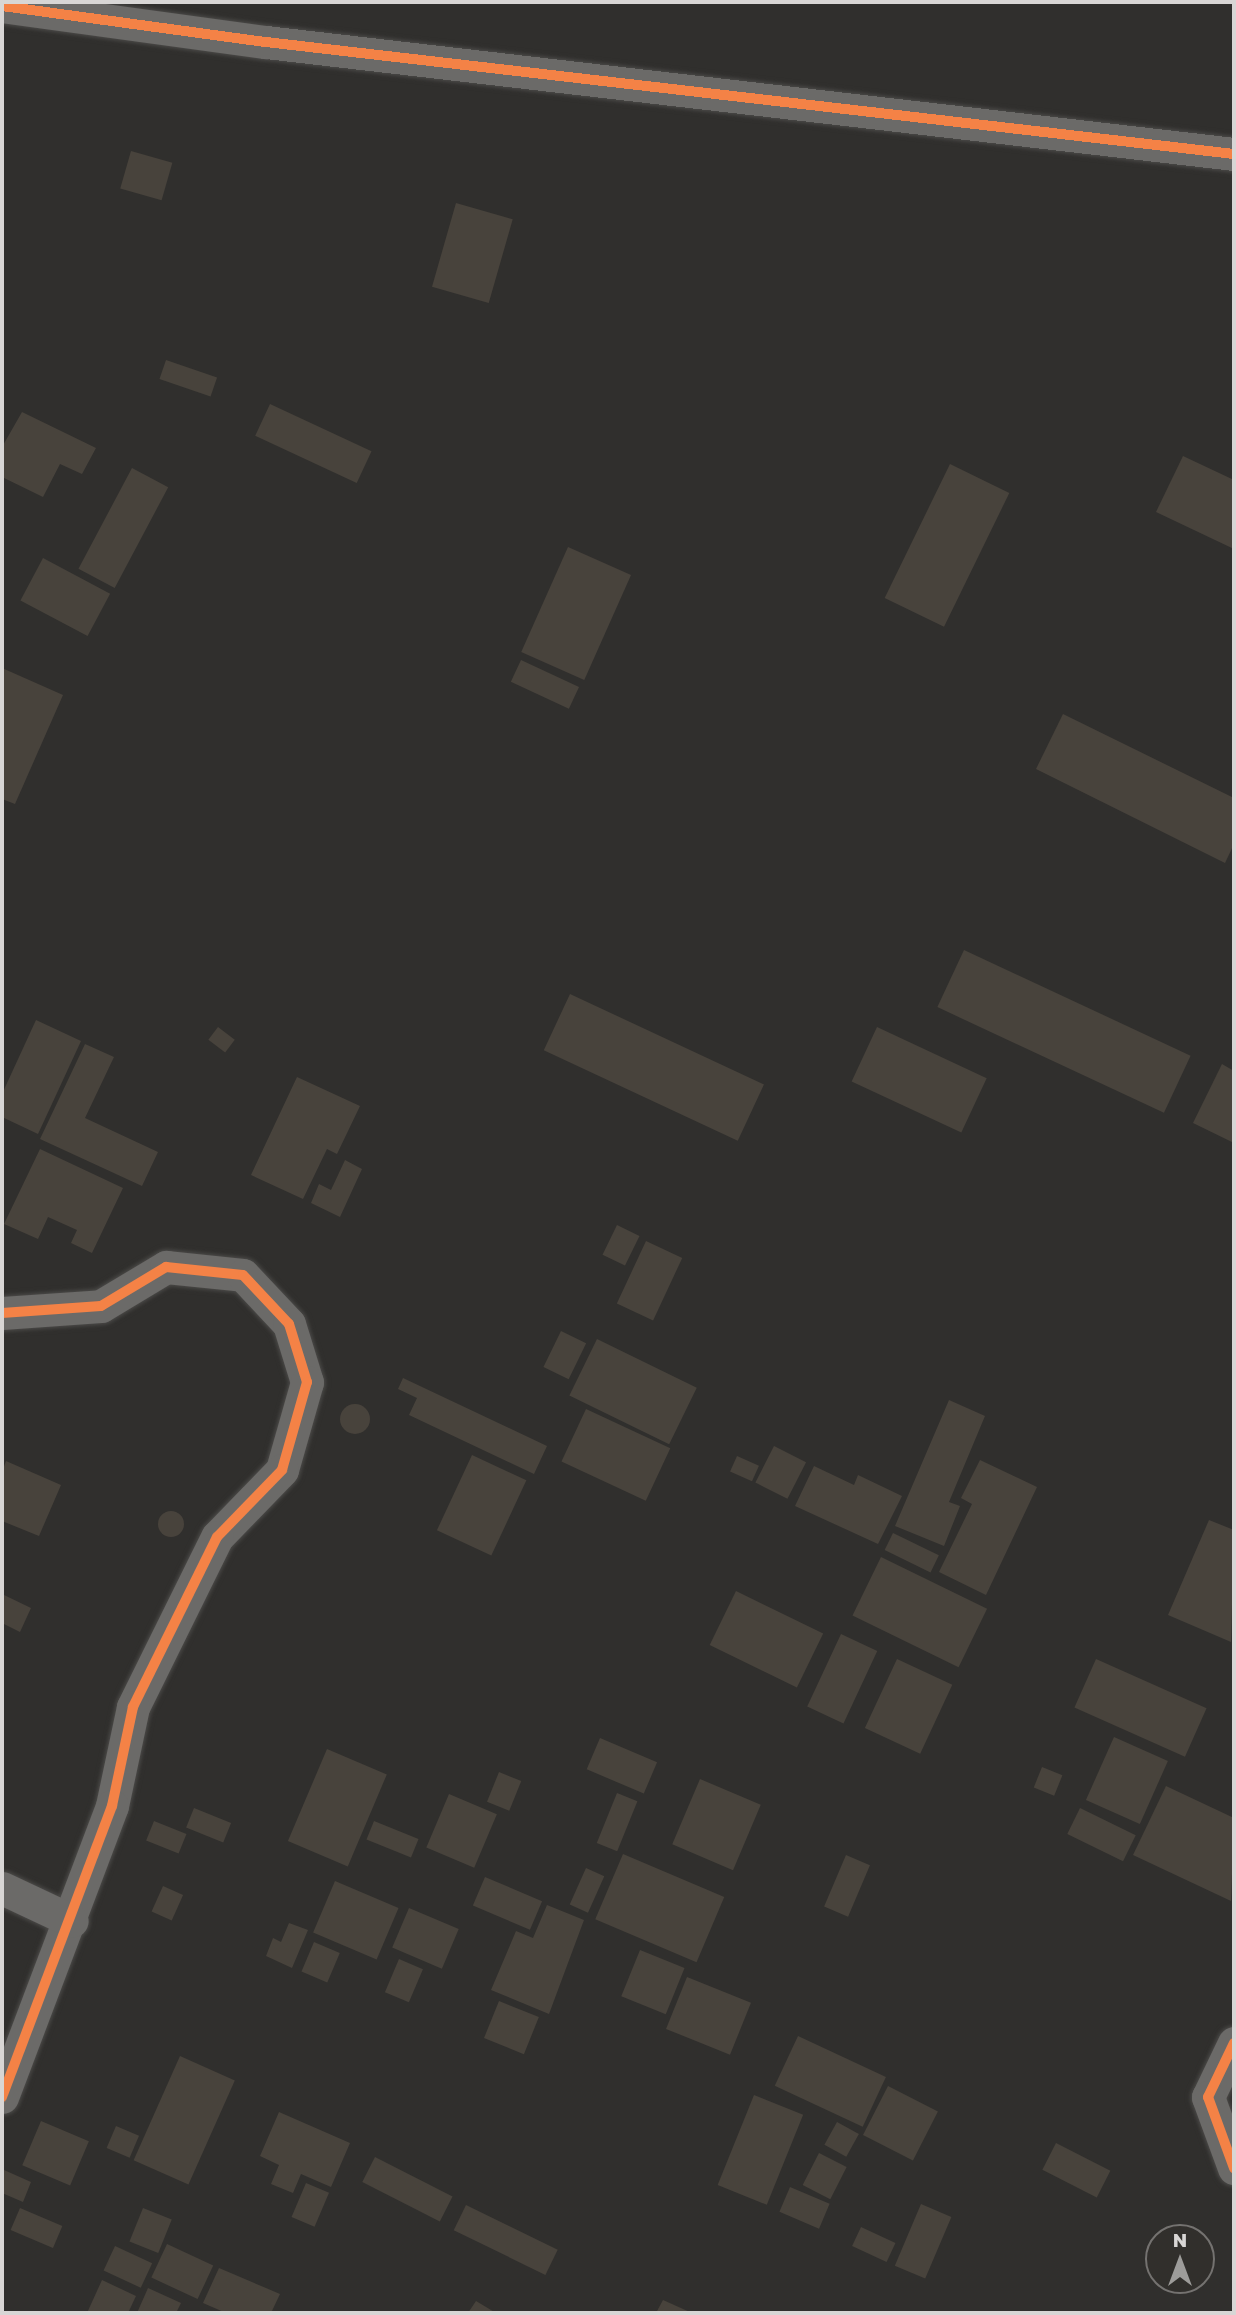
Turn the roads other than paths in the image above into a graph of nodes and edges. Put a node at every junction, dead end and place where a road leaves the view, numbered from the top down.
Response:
1 (2, 6) edge
2 (1234, 154) edge
3 (2, 1313) edge
4 (2, 1888) edge
5 (72, 1921) junction
6 (1234, 2043) edge
7 (2, 2097) edge
8 (1234, 2168) edge

1 - 2 street
3 - 5 street
4 - 5 street
5 - 7 street
6 - 8 street

